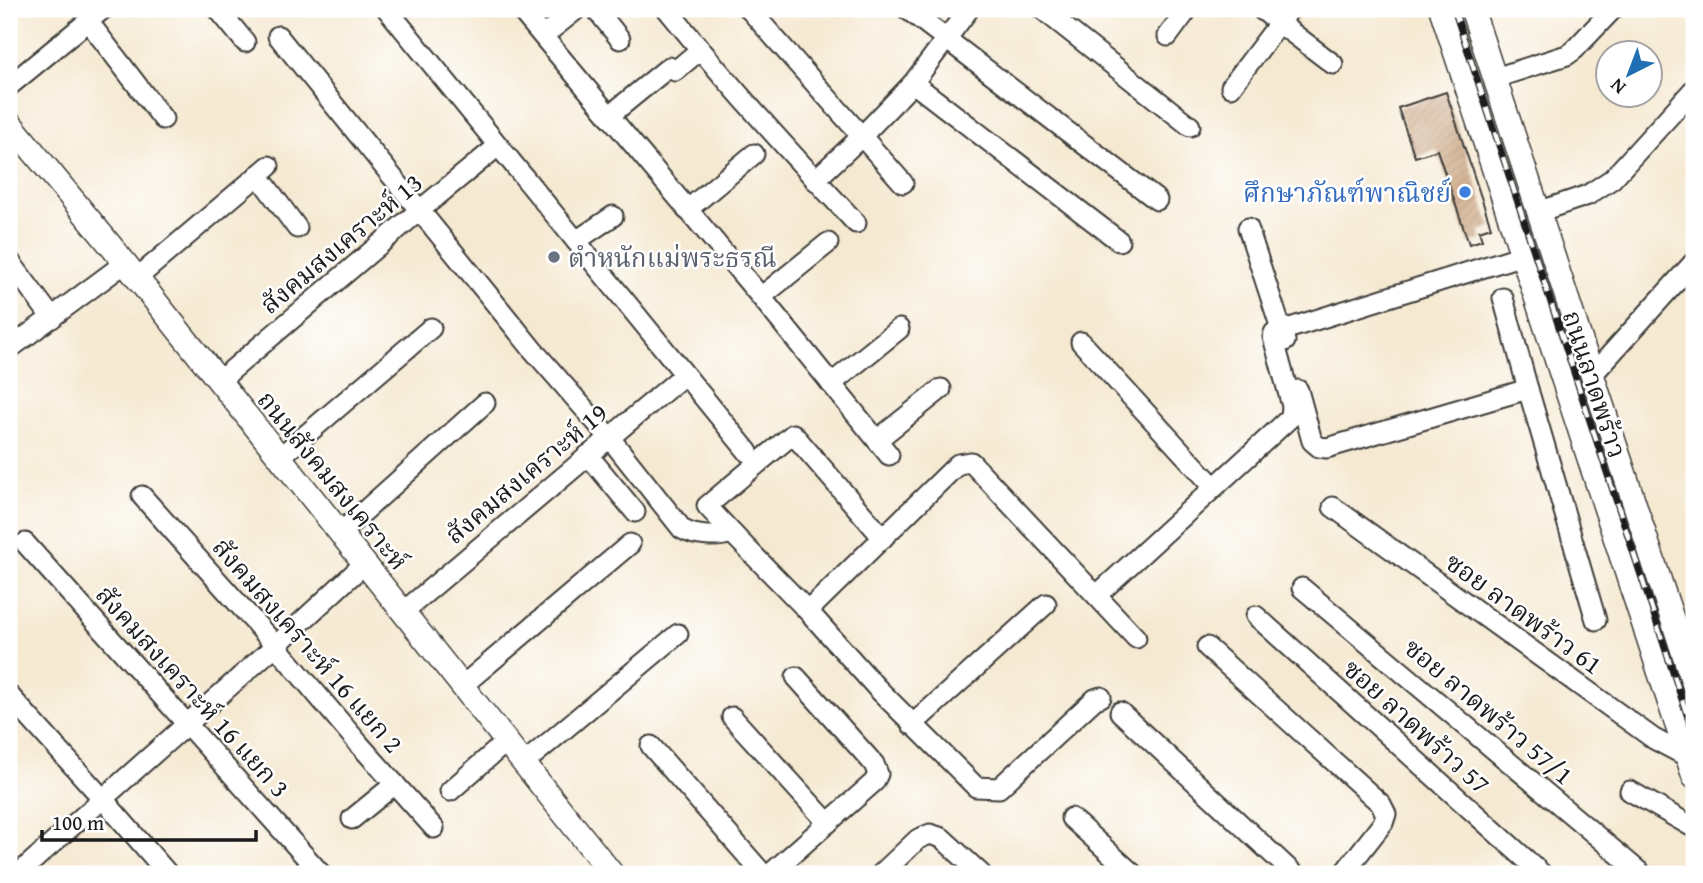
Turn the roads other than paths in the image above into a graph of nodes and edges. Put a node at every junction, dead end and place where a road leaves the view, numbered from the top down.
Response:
1 (218, 9) edge
2 (387, 9) edge
3 (520, 9) edge
4 (577, 9) edge
5 (596, 9) edge
6 (667, 9) edge
7 (749, 9) edge
8 (907, 9) edge
9 (969, 9) edge
10 (1042, 9) edge
11 (1188, 9) edge
12 (1261, 9) edge
13 (1441, 9) edge
14 (1472, 9) edge
15 (1613, 9) edge
16 (96, 15) edge
17 (1284, 15) edge
18 (278, 36) dead end
19 (543, 36) junction
20 (1168, 36) dead end
21 (620, 39) dead end
22 (945, 39) junction
23 (245, 43) dead end
24 (700, 50) junction
25 (1333, 64) dead end
26 (1495, 78) junction
27 (914, 83) junction
28 (9, 86) edge
29 (1231, 87) dead end
30 (1694, 89) edge
31 (610, 116) junction
32 (163, 119) dead end
33 (9, 122) edge
34 (1190, 126) dead end
35 (862, 137) junction
36 (498, 145) junction
37 (754, 154) dead end
38 (815, 180) junction
39 (903, 183) dead end
40 (1157, 200) dead end
41 (420, 210) junction
42 (687, 211) junction
43 (1538, 212) junction
44 (613, 216) dead end
45 (856, 223) dead end
46 (297, 228) dead end
47 (1248, 228) dead end
48 (576, 241) junction
49 (1119, 241) dead end
50 (828, 243) dead end
51 (1523, 256) junction
52 (9, 260) edge
53 (1694, 262) edge
54 (131, 270) junction
55 (761, 297) junction
56 (1503, 298) dead end
57 (52, 318) junction
58 (431, 328) dead end
59 (899, 329) dead end
60 (1282, 330) junction
61 (1081, 342) dead end
62 (9, 349) edge
63 (1592, 374) junction
64 (684, 375) junction
65 (219, 381) junction
66 (831, 384) junction
67 (1566, 385) junction
68 (941, 388) dead end
69 (1528, 389) junction
70 (485, 403) dead end
71 (609, 437) junction
72 (748, 452) dead end
73 (588, 455) junction
74 (280, 457) junction
75 (1214, 487) junction
76 (142, 496) dead end
77 (1332, 507) dead end
78 (635, 512) dead end
79 (340, 533) junction
80 (734, 535) junction
81 (883, 538) junction
82 (25, 543) dead end
83 (630, 544) dead end
84 (364, 564) junction
85 (1302, 588) dead end
86 (1097, 595) junction
87 (1046, 604) dead end
88 (808, 611) junction
89 (403, 612) junction
90 (1256, 616) dead end
91 (1596, 620) dead end
92 (678, 634) dead end
93 (1136, 638) dead end
94 (275, 645) junction
95 (1207, 647) dead end
96 (796, 677) dead end
97 (1694, 685) edge
98 (462, 686) junction
99 (9, 695) edge
100 (1101, 697) dead end
101 (1120, 712) dead end
102 (732, 717) dead end
103 (188, 724) junction
104 (912, 724) junction
105 (506, 742) junction
106 (651, 747) dead end
107 (523, 764) junction
108 (1691, 767) edge
109 (395, 784) junction
110 (450, 791) dead end
111 (1630, 791) dead end
112 (103, 799) junction
113 (1071, 818) dead end
114 (352, 819) dead end
115 (828, 823) junction
116 (1694, 826) edge
117 (434, 828) dead end
118 (19, 874) edge
119 (169, 874) edge
120 (321, 874) edge
121 (612, 874) edge
122 (762, 874) edge
123 (770, 874) edge
124 (881, 874) edge
125 (981, 874) edge
126 (1133, 874) edge
127 (1294, 874) edge
128 (1343, 874) edge
129 (1542, 874) edge
130 (1642, 874) edge

1 - 23 street
2 - 36 street
3 - 19 street
4 - 19 street
5 - 21 street
6 - 24 street
7 - 35 street
8 - 22 street
9 - 22 street
10 - 34 street
11 - 20 street
12 - 17 street
13 - 51 main road, ถนนลาดพร้าว
14 - 26 main road, ถนนลาดพร้าว
15 - 26 street
16 - 28 street
16 - 32 street
17 - 25 street
17 - 29 street
18 - 41 street
19 - 31 street
22 - 27 street
22 - 40 street
24 - 31 street
24 - 38 street
26 - 43 main road, ถนนลาดพร้าว
27 - 35 street
27 - 49 street
30 - 43 street
31 - 42 street
33 - 54 main road, ถนนสังคมสงเคราะห์
35 - 38 street
35 - 39 street
36 - 41 street, สังคมสงเคราะห์ 13
36 - 48 street
37 - 42 street
38 - 45 street
41 - 65 street, สังคมสงเคราะห์ 13
41 - 71 street
42 - 55 street
43 - 63 main road, ถนนลาดพร้าว
44 - 48 street
46 - 54 street
47 - 60 street
48 - 64 street
50 - 55 street
51 - 60 street
51 - 67 main road, ถนนลาดพร้าว
52 - 57 street
53 - 63 street
54 - 57 street
54 - 65 main road, ถนนสังคมสงเคราะห์
55 - 66 street
56 - 69 street
57 - 62 street
58 - 74 street
59 - 66 street
60 - 69 street
60 - 75 street
61 - 75 street
63 - 67 main road
63 - 97 main road, ถนนลาดพร้าว
64 - 71 street, สังคมสงเคราะห์ 19
64 - 72 street
65 - 74 main road, ถนนสังคมสงเคราะห์
66 - 68 street
67 - 108 main road, ถนนลาดพร้าว
69 - 91 street
70 - 79 street
71 - 73 street, สังคมสงเคราะห์ 19
71 - 80 street
73 - 78 street
73 - 89 street, สังคมสงเคราะห์ 19
74 - 79 main road, ถนนสังคมสงเคราะห์
75 - 86 street
76 - 94 street, สังคมสงเคราะห์ 16 แยก 2
77 - 108 street, ซอย ลาดพร้าว 61
79 - 84 main road, ถนนสังคมสงเคราะห์
80 - 81 street
80 - 88 street
81 - 86 street
81 - 88 street
82 - 103 street, สังคมสงเคราะห์ 16 แยก 3
83 - 98 street
84 - 89 main road, ถนนสังคมสงเคราะห์
84 - 94 street
85 - 130 street, ซอย ลาดพร้าว 57/1
86 - 93 street
87 - 104 street
88 - 104 street
89 - 98 main road, ถนนสังคมสงเคราะห์
90 - 129 street, ซอย ลาดพร้าว 57
92 - 107 street
94 - 103 street
94 - 109 street, สังคมสงเคราะห์ 16 แยก 2
95 - 128 street
96 - 115 street
98 - 105 main road, ถนนสังคมสงเคราะห์
99 - 112 street
100 - 104 street
101 - 127 street
102 - 115 street
103 - 112 street
103 - 120 street, สังคมสงเคราะห์ 16 แยก 3
105 - 107 main road, ถนนสังคมสงเคราะห์
105 - 110 street
106 - 122 street
107 - 121 main road, ถนนสังคมสงเคราะห์
109 - 114 street
109 - 117 street, สังคมสงเคราะห์ 16 แยก 2
111 - 116 street
112 - 118 street
112 - 119 street
113 - 126 street
115 - 123 street
124 - 125 street

